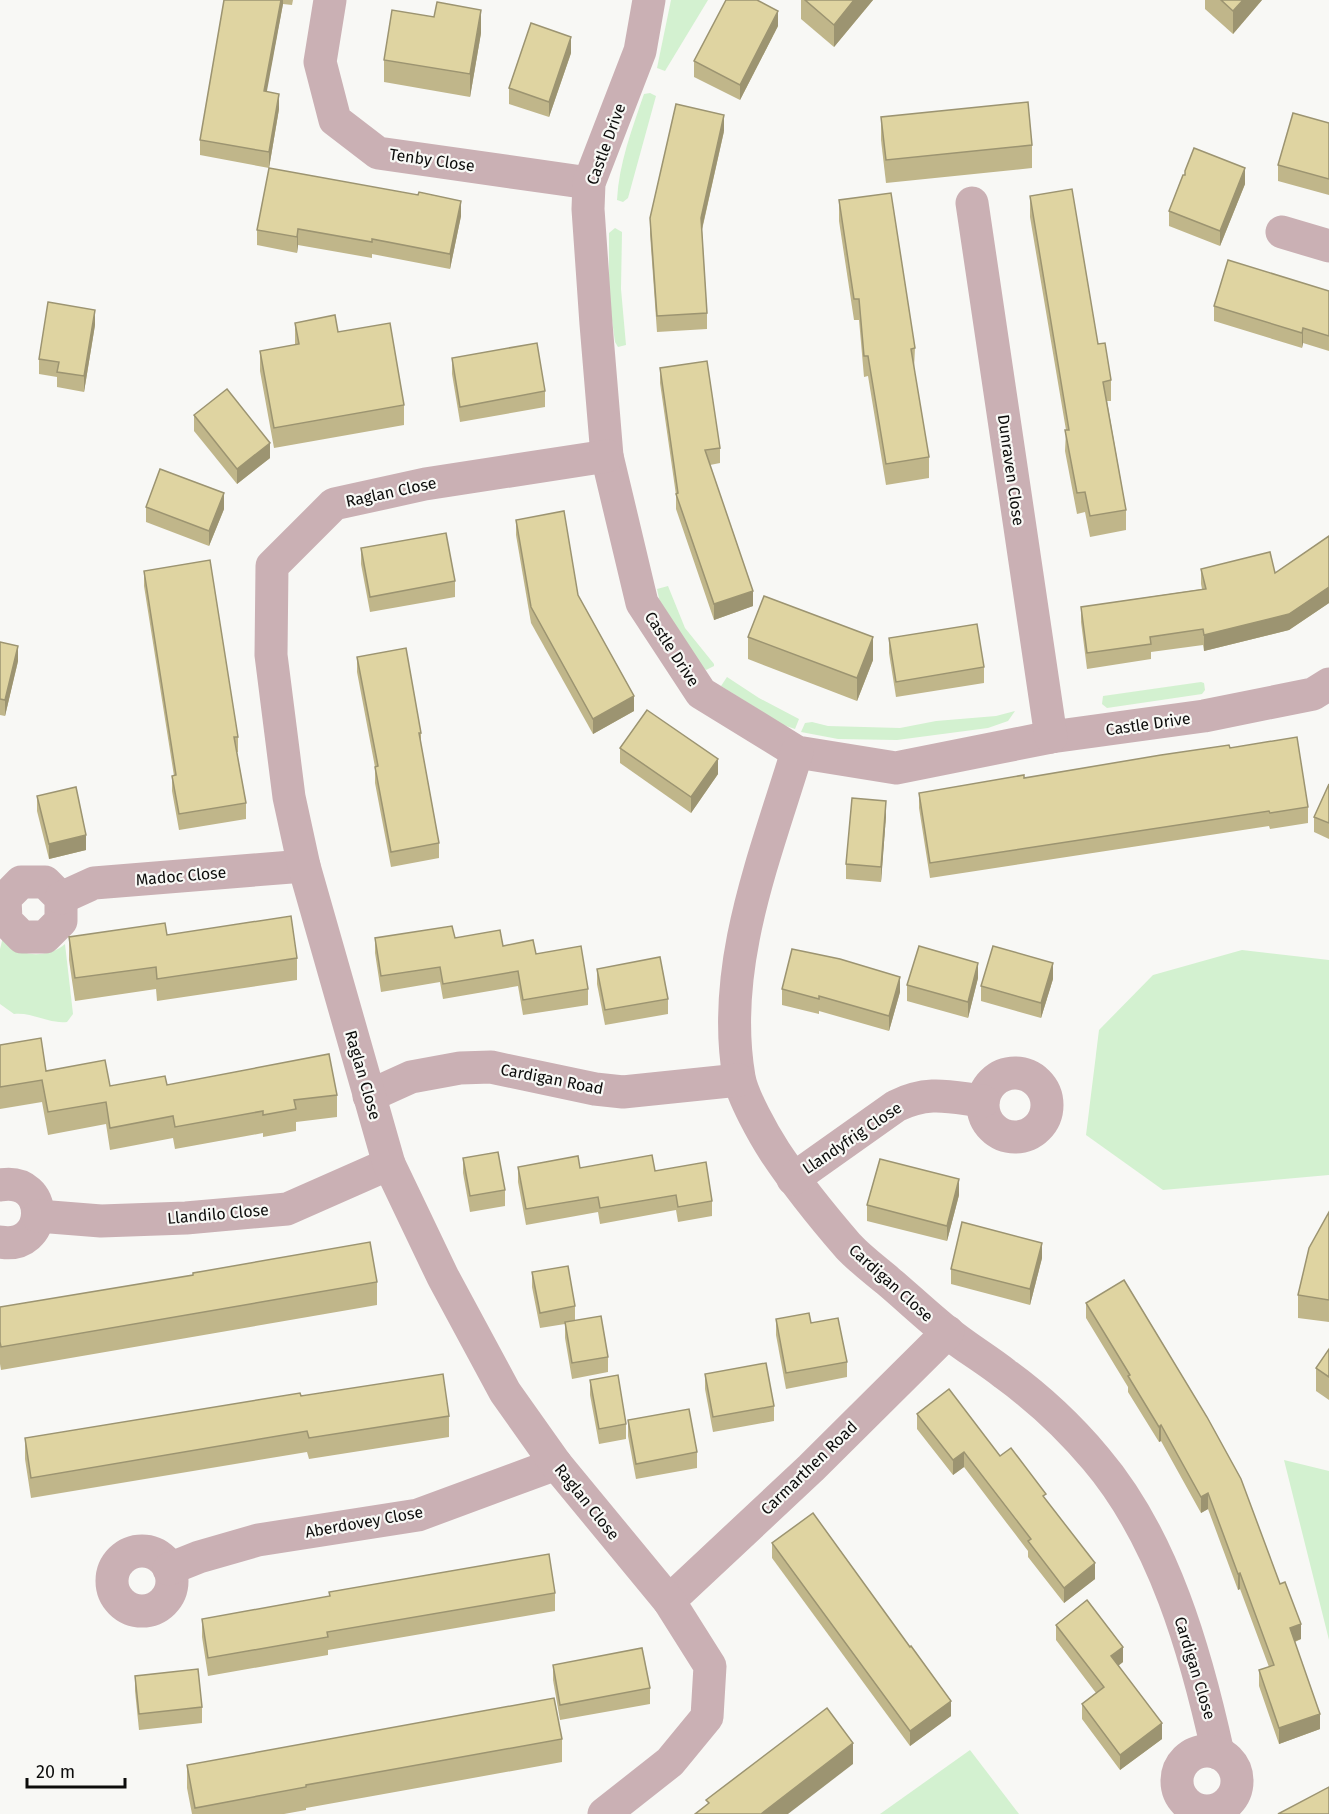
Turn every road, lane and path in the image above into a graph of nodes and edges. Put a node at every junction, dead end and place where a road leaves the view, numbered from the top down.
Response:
1 (330, 0) edge
2 (649, 0) edge
3 (589, 183) junction
4 (972, 203) dead end
5 (1282, 231) dead end
6 (1329, 246) edge
7 (607, 456) junction
8 (1329, 684) edge
9 (1051, 737) junction
10 (797, 752) junction
11 (304, 866) junction
12 (61, 898) dead end
13 (739, 1080) junction
14 (369, 1096) junction
15 (983, 1101) dead end
16 (389, 1164) junction
17 (793, 1179) junction
18 (0, 1185) edge
19 (38, 1216) junction
20 (0, 1242) edge
21 (948, 1332) junction
22 (556, 1464) junction
23 (169, 1569) dead end
24 (669, 1601) junction
25 (1218, 1753) dead end
26 (604, 1814) edge

1 - 3 street, Tenby Close
2 - 3 street, Castle Drive
3 - 7 street, Castle Drive
4 - 9 street, Dunraven Close
5 - 6 street
7 - 10 street, Castle Drive
7 - 11 street, Raglan Close
8 - 9 street, Castle Drive
9 - 10 street, Castle Drive
10 - 13 street, Cardigan Close
11 - 12 street, Madoc Close
11 - 14 street, Raglan Close
13 - 14 street, Cardigan Road
13 - 17 street, Cardigan Close
14 - 16 street, Raglan Close
15 - 17 street, Llandyfrig Close
16 - 19 street, Llandilo Close
16 - 22 street, Raglan Close
17 - 21 street, Cardigan Close
18 - 19 street
19 - 20 street
21 - 24 street, Carmarthen Road
21 - 25 street, Cardigan Close
22 - 23 street, Aberdovey Close
22 - 24 street, Raglan Close
24 - 26 street, Raglan Close

